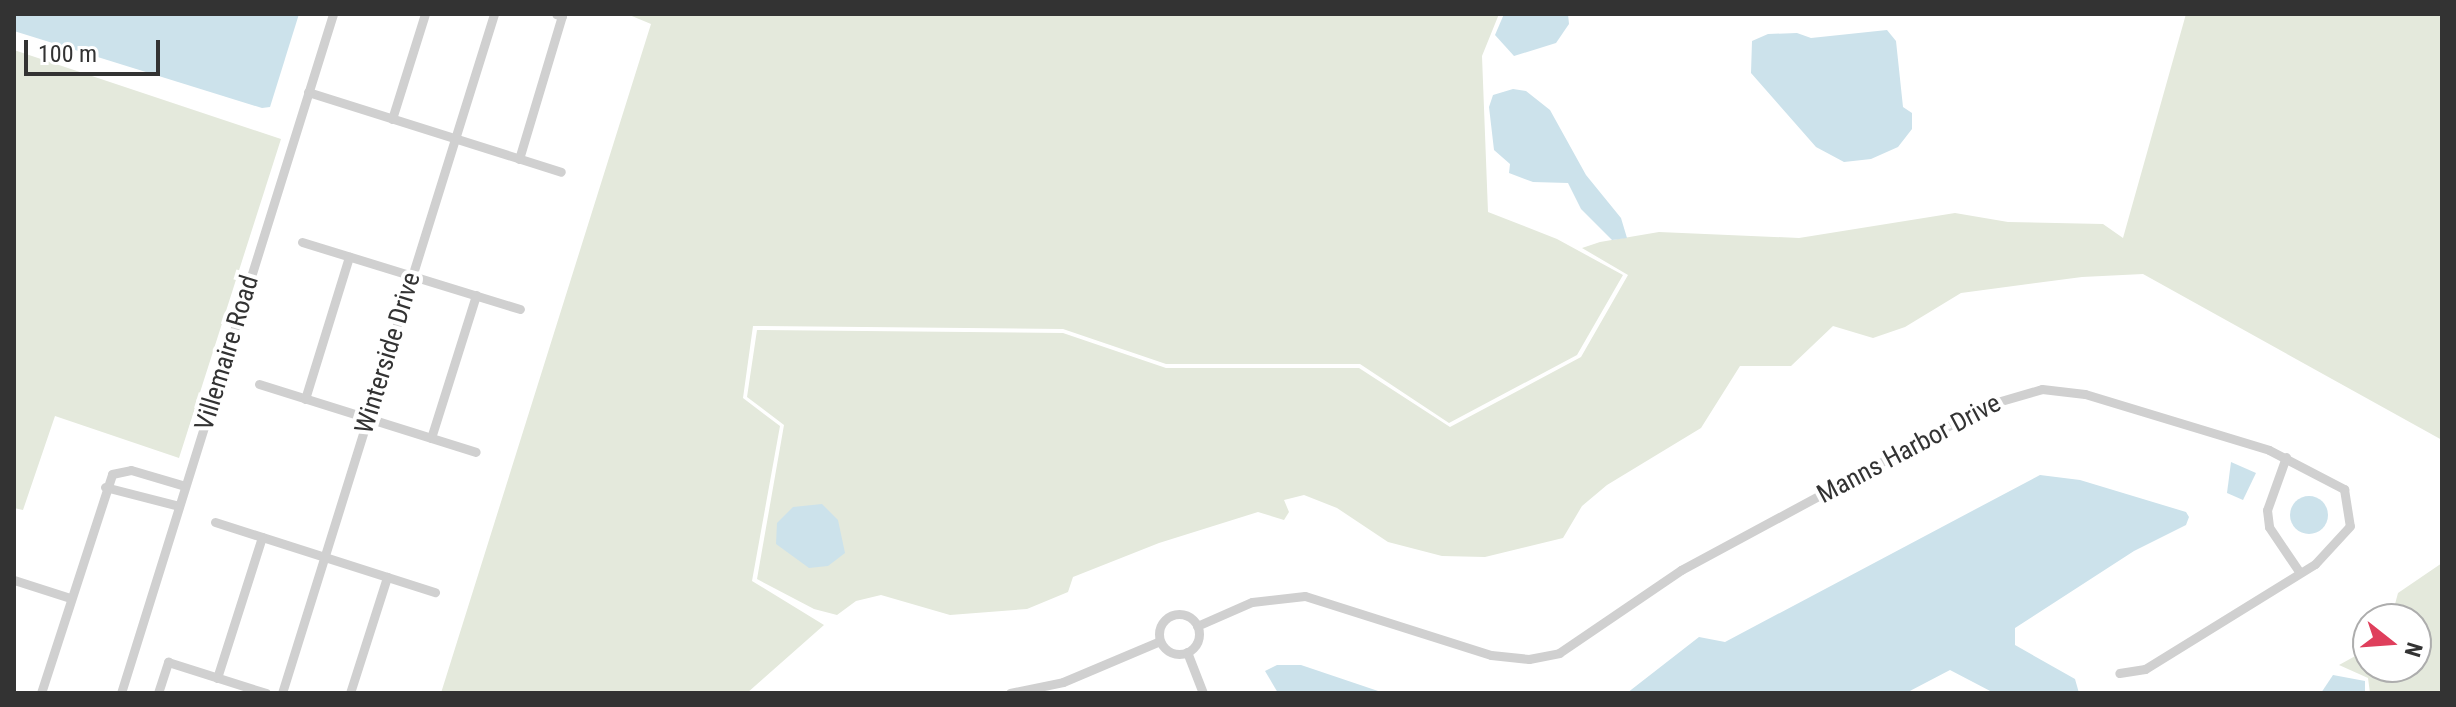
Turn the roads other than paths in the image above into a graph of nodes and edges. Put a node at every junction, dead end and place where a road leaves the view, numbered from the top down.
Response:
1 (333, 14) edge
2 (425, 14) edge
3 (494, 14) edge
4 (556, 14) edge
5 (308, 92) junction
6 (392, 119) junction
7 (455, 139) junction
8 (519, 159) junction
9 (561, 172) dead end
10 (302, 242) dead end
11 (349, 257) junction
12 (412, 276) junction
13 (476, 295) junction
14 (520, 309) dead end
15 (259, 384) dead end
16 (305, 399) junction
17 (368, 418) junction
18 (431, 438) junction
19 (476, 452) dead end
20 (2286, 457) junction
21 (185, 486) junction
22 (105, 487) junction
23 (179, 506) junction
24 (215, 522) dead end
25 (262, 537) junction
26 (325, 557) junction
27 (2300, 573) junction
28 (387, 577) junction
29 (14, 580) edge
30 (435, 592) dead end
31 (70, 598) junction
32 (1197, 626) junction
33 (1160, 641) junction
34 (1187, 652) junction
35 (2119, 673) dead end
36 (217, 678) junction
37 (41, 693) edge
38 (121, 693) edge
39 (158, 693) edge
40 (266, 693) edge
41 (282, 693) edge
42 (350, 693) edge
43 (1010, 693) edge
44 (1203, 693) edge

1 - 5 street, Villemaire Road
2 - 6 street
3 - 7 street, Winterside Drive
4 - 8 street
5 - 6 street
5 - 21 street, Villemaire Road
6 - 7 street
7 - 8 street
7 - 12 street, Winterside Drive
8 - 9 street
10 - 11 street
11 - 12 street
11 - 16 street
12 - 13 street
12 - 17 street, Winterside Drive
13 - 14 street
13 - 18 street
15 - 16 street
16 - 17 street
17 - 18 street
17 - 26 street, Winterside Drive
18 - 19 street
20 - 27 street
20 - 27 street, Manns Harbor Drive
20 - 32 street, Manns Harbor Drive
21 - 22 street
21 - 23 street, Villemaire Road
22 - 23 street
22 - 31 street
23 - 38 street, Villemaire Road
24 - 25 street
25 - 26 street
25 - 36 street
26 - 28 street
26 - 41 street, Winterside Drive
27 - 35 street, Manns Harbor Drive
28 - 30 street
28 - 42 street
29 - 31 street
31 - 37 street
32 - 33 street
32 - 34 street
33 - 34 street
33 - 43 street
34 - 44 street
36 - 39 street
36 - 40 street

